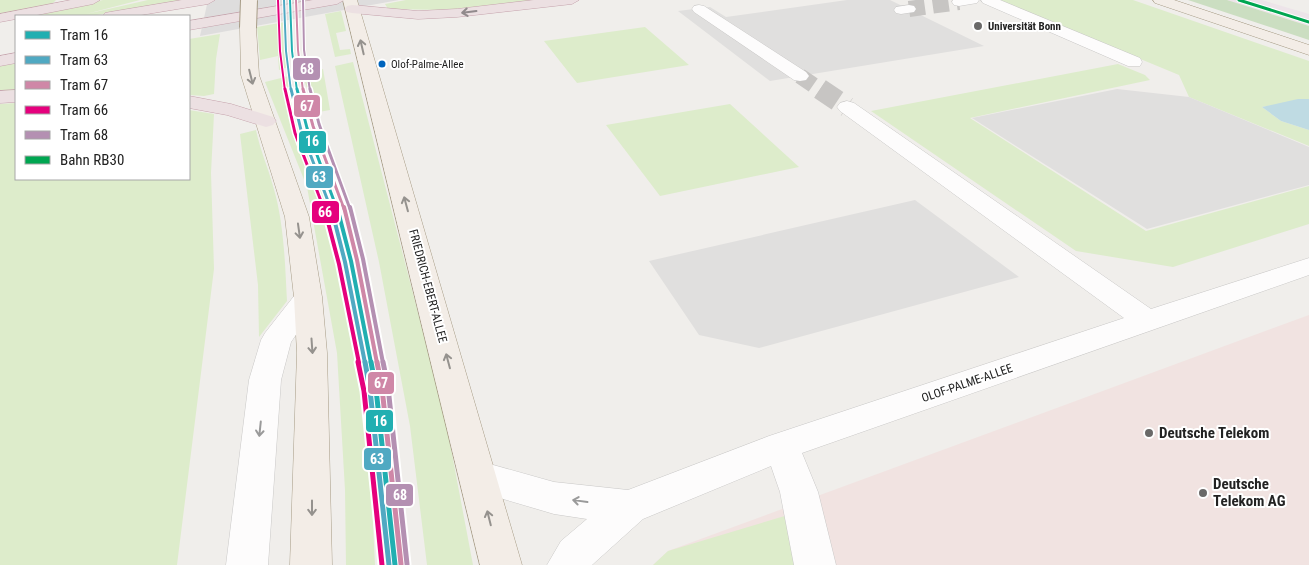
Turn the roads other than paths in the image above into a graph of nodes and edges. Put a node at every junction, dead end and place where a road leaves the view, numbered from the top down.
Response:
1 (93, 0) edge
2 (208, 0) edge
3 (249, 0) edge
4 (572, 0) edge
5 (988, 0) edge
6 (1160, 0) edge
7 (346, 3) edge
8 (694, 5) edge
9 (15, 15) edge
10 (16, 15) edge
11 (116, 15) edge
12 (0, 18) edge
13 (190, 26) edge
14 (1309, 50) edge
15 (15, 58) edge
16 (0, 61) edge
17 (1134, 62) dead end
18 (800, 76) tunnel mouth
19 (15, 96) edge
20 (0, 97) edge
21 (190, 102) edge
22 (847, 108) tunnel mouth
23 (266, 121) junction
24 (1309, 266) edge
25 (308, 297) junction
26 (1147, 322) junction
27 (781, 446) junction
28 (478, 477) junction
29 (628, 508) junction
30 (246, 565) edge
31 (311, 565) edge
32 (501, 565) edge
33 (568, 565) edge
34 (815, 565) edge

1 - 10 highway
2 - 11 highway
3 -> 23 main road, bridge
4 -> 7 highway
5 - 17 street
6 - 14 main road
7 - 13 highway
28 -> 7 main road, FRIEDRICH-EBERT-ALLEE
8 - 18 street
9 - 12 highway
15 - 16 highway
19 - 20 highway
21 - 23 highway
22 - 26 street
23 -> 25 main road
24 - 26 street, OLOF-PALME-ALLEE
25 -> 30 street
25 -> 31 main road
26 - 27 street, OLOF-PALME-ALLEE
27 - 29 street, OLOF-PALME-ALLEE
27 - 34 street
29 -> 28 street, OLOF-PALME-ALLEE
32 -> 28 main road, FRIEDRICH-EBERT-ALLEE
29 - 33 street, OLOF-PALME-ALLEE

